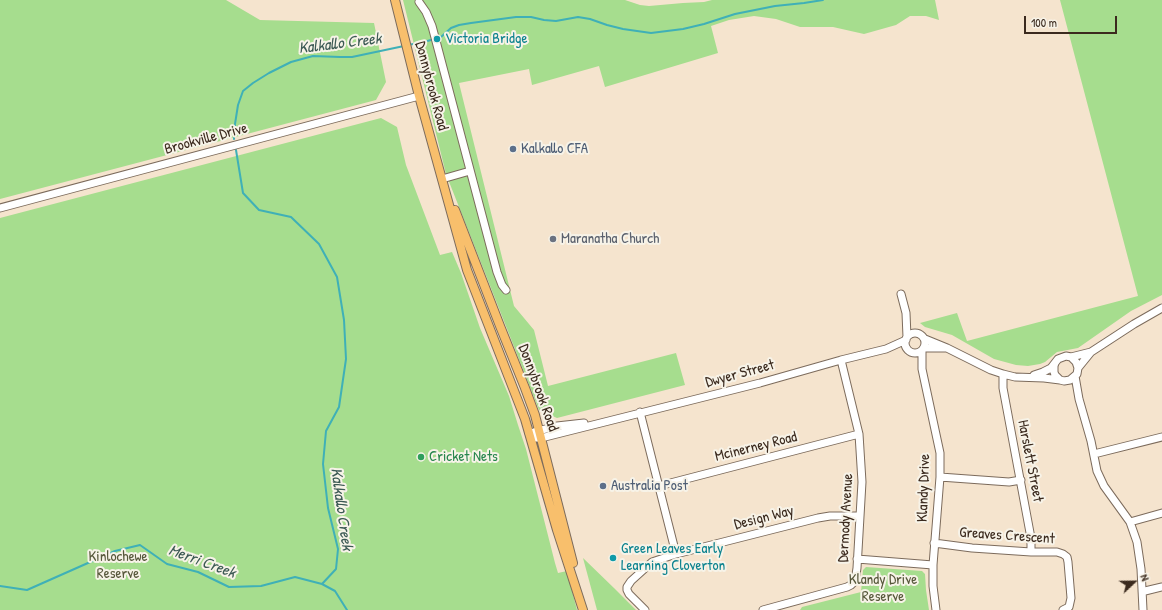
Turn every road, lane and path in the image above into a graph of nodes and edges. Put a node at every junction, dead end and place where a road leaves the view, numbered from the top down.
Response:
1 (395, 0) edge
2 (419, 2) dead end
3 (418, 96) junction
4 (470, 171) junction
5 (442, 181) junction
6 (0, 208) edge
7 (506, 290) dead end
8 (901, 294) dead end
9 (1162, 308) edge
10 (906, 320) junction
11 (917, 333) junction
12 (906, 338) junction
13 (925, 339) junction
14 (947, 348) junction
15 (886, 349) junction
16 (923, 350) junction
17 (909, 351) junction
18 (1091, 352) junction
19 (1071, 357) junction
20 (841, 360) junction
21 (1055, 363) junction
22 (1078, 368) junction
23 (922, 369) junction
24 (1003, 374) junction
25 (1075, 376) junction
26 (1029, 377) junction
27 (1062, 380) junction
28 (1079, 399) junction
29 (640, 412) junction
30 (529, 433) junction
31 (540, 434) junction
32 (859, 434) junction
33 (1162, 437) edge
34 (1094, 454) junction
35 (940, 477) junction
36 (1021, 480) junction
37 (659, 486) junction
38 (1162, 513) edge
39 (859, 516) junction
40 (1130, 522) junction
41 (934, 543) junction
42 (1031, 552) junction
43 (676, 554) junction
44 (857, 559) junction
45 (932, 565) junction
46 (1162, 587) edge
47 (1142, 591) junction
48 (583, 610) edge
49 (645, 610) edge
50 (763, 610) edge
51 (936, 610) edge
52 (1063, 610) edge
53 (1143, 610) edge

1 - 3 main road, Donnybrook Road
2 - 4 street, Donnybrook Road
3 - 5 main road, Donnybrook Road
3 - 6 street, Brookville Drive
4 - 5 street
4 - 7 street, Donnybrook Road
5 - 30 main road, Donnybrook Road
5 - 31 main road, Donnybrook Road
8 - 10 street
9 - 18 street
10 - 11 street
10 - 12 street
11 - 12 street
11 - 13 street
12 - 15 street, Dwyer Street
12 - 17 street
13 - 14 street
13 - 16 street
14 - 16 street
14 - 24 street
15 - 17 street, Dwyer Street
15 - 20 street, Dwyer Street
16 - 17 street
16 - 23 street, Klandy Drive
17 - 23 street, Klandy Drive
18 - 19 street
18 - 22 street
19 - 21 street
19 - 22 street
20 - 29 street, Dwyer Street
20 - 32 street, Dermody Avenue
21 - 26 street
21 - 27 street
22 - 25 street
23 - 35 street, Klandy Drive
24 - 26 street
24 - 36 street, Harslett Street
25 - 27 street
25 - 28 street
26 - 27 street
27 - 28 street
28 - 34 street
29 - 31 street, Dwyer Street
29 - 37 street
30 - 31 street, Dwyer Street
30 - 48 main road, Donnybrook Road
31 - 48 main road, Donnybrook Road
32 - 37 street, Mcinerney Road
32 - 39 street, Dermody Avenue
33 - 34 street
34 - 40 street
35 - 36 street
35 - 41 street, Klandy Drive
36 - 42 street, Harslett Street
37 - 43 street
38 - 40 street
39 - 43 street, Design Way
39 - 44 street, Dermody Avenue
40 - 47 street
41 - 42 street, Greaves Crescent
41 - 45 street, Klandy Drive
42 - 52 street, Greaves Crescent
43 - 49 street, Design Way
44 - 45 street
44 - 50 street, Dermody Avenue
45 - 51 street, Klandy Drive
46 - 47 street
47 - 53 street

